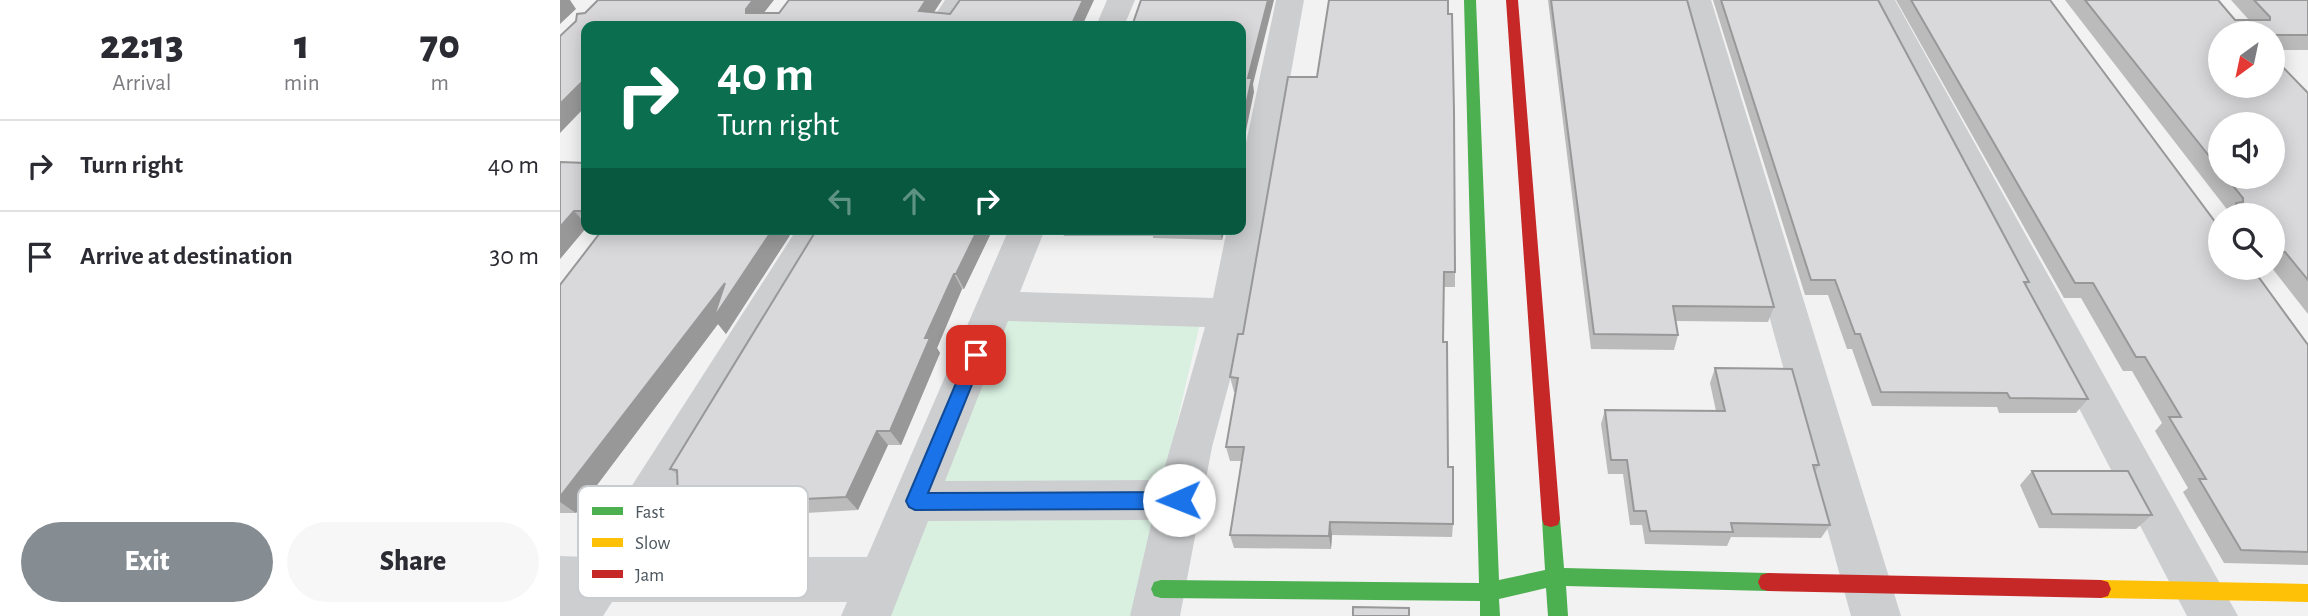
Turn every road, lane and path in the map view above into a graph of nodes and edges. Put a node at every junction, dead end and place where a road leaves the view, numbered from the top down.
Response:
1 (959, 0) edge
2 (1121, 0) edge
3 (1290, 0) edge
4 (1470, 0) edge
5 (1512, 0) edge
6 (1698, 0) edge
7 (1881, 0) edge
8 (945, 21) edge
9 (1112, 21) edge
10 (1246, 226) edge
11 (812, 235) edge
12 (1025, 235) edge
13 (1244, 235) edge
14 (996, 306) junction
15 (1229, 313) junction
16 (648, 486) edge
17 (1179, 500) junction
18 (915, 501) junction
19 (1555, 577) junction
20 (1489, 592) junction
21 (2308, 593) edge
22 (808, 596) edge
23 (874, 598) edge
24 (1871, 599) edge
25 (1158, 602) edge
26 (2207, 604) edge
27 (1490, 616) edge
28 (1558, 616) edge

1 - 8 street
2 - 9 street
3 - 10 street
4 - 20 main road
5 - 19 main road
6 - 24 street
7 - 26 street
11 - 16 street
12 - 14 street
13 - 15 street
14 - 15 street
14 - 18 street
15 - 17 street
17 - 18 street
17 - 25 street
18 - 23 street
19 - 20 main road
19 - 24 main road
19 - 28 main road
20 - 25 main road
20 - 27 main road
21 - 26 main road
22 - 23 street
24 - 26 main road

